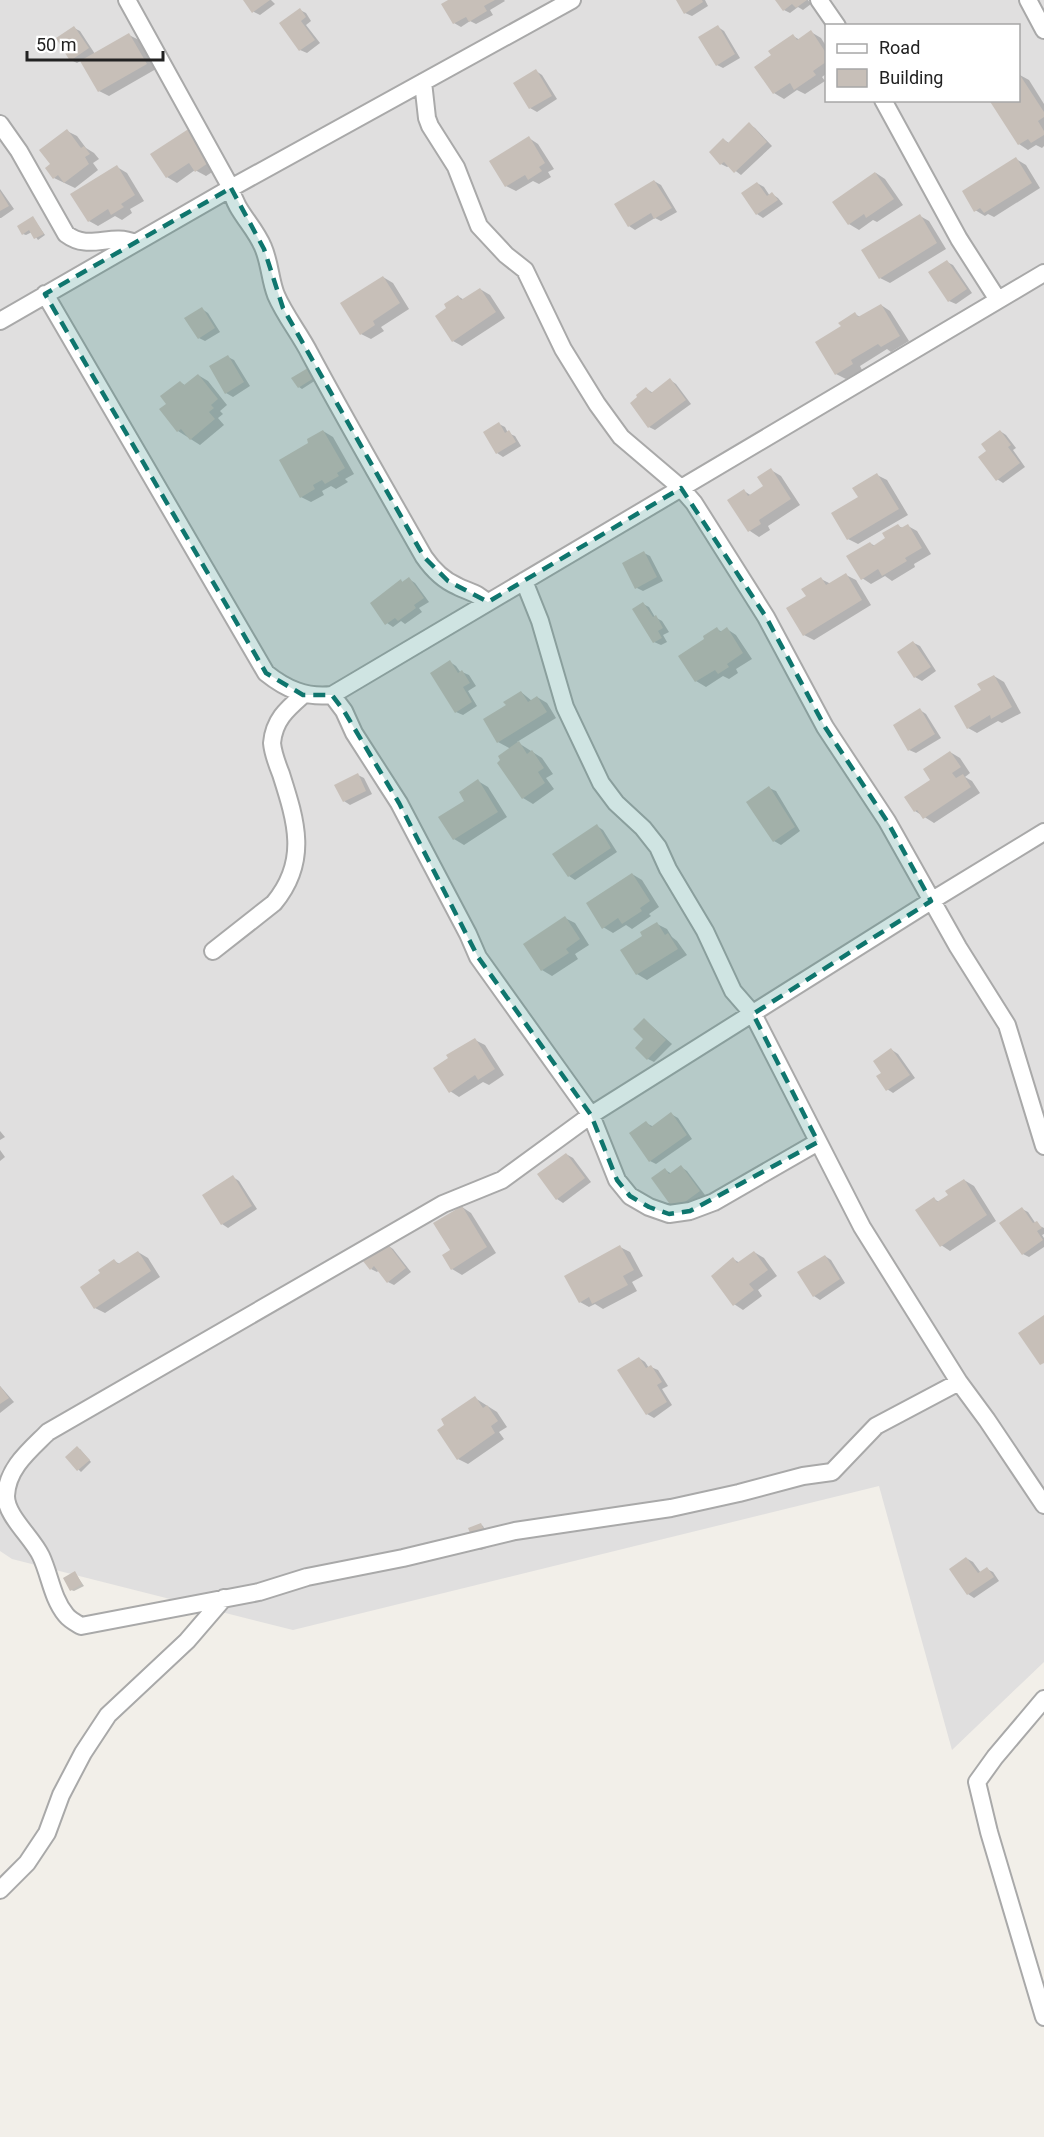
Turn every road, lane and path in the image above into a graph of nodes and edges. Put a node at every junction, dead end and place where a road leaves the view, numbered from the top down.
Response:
1 (127, 0) edge
2 (572, 0) edge
3 (819, 0) edge
4 (1028, 0) edge
5 (836, 24) edge
6 (1044, 30) edge
7 (423, 82) junction
8 (884, 102) edge
9 (0, 124) edge
10 (231, 188) junction
11 (135, 243) junction
12 (1044, 273) edge
13 (45, 294) junction
14 (998, 300) junction
15 (0, 321) edge
16 (681, 488) junction
17 (524, 581) junction
18 (487, 603) junction
19 (332, 694) junction
20 (303, 695) junction
21 (1044, 832) edge
22 (931, 900) junction
23 (213, 951) dead end
24 (753, 1014) junction
25 (591, 1115) junction
26 (818, 1142) junction
27 (1044, 1146) edge
28 (959, 1382) junction
29 (1044, 1505) edge
30 (224, 1598) junction
31 (1044, 1699) edge
32 (0, 1890) edge
33 (1044, 2017) edge

1 - 10 street
2 - 7 street
3 - 5 street
4 - 6 street
7 - 10 street
7 - 16 street
8 - 14 street
9 - 11 street
10 - 11 street
10 - 18 street
11 - 13 street
12 - 14 street
13 - 15 street
13 - 20 street
14 - 16 street
16 - 17 street
16 - 22 street
17 - 18 street
17 - 24 street
18 - 19 street
19 - 20 street
19 - 25 street
20 - 23 street
21 - 22 street
22 - 24 street
22 - 27 street
24 - 25 street
24 - 26 street
25 - 26 street
25 - 30 street
26 - 28 street
28 - 29 street
28 - 30 street
30 - 32 street
31 - 33 street

